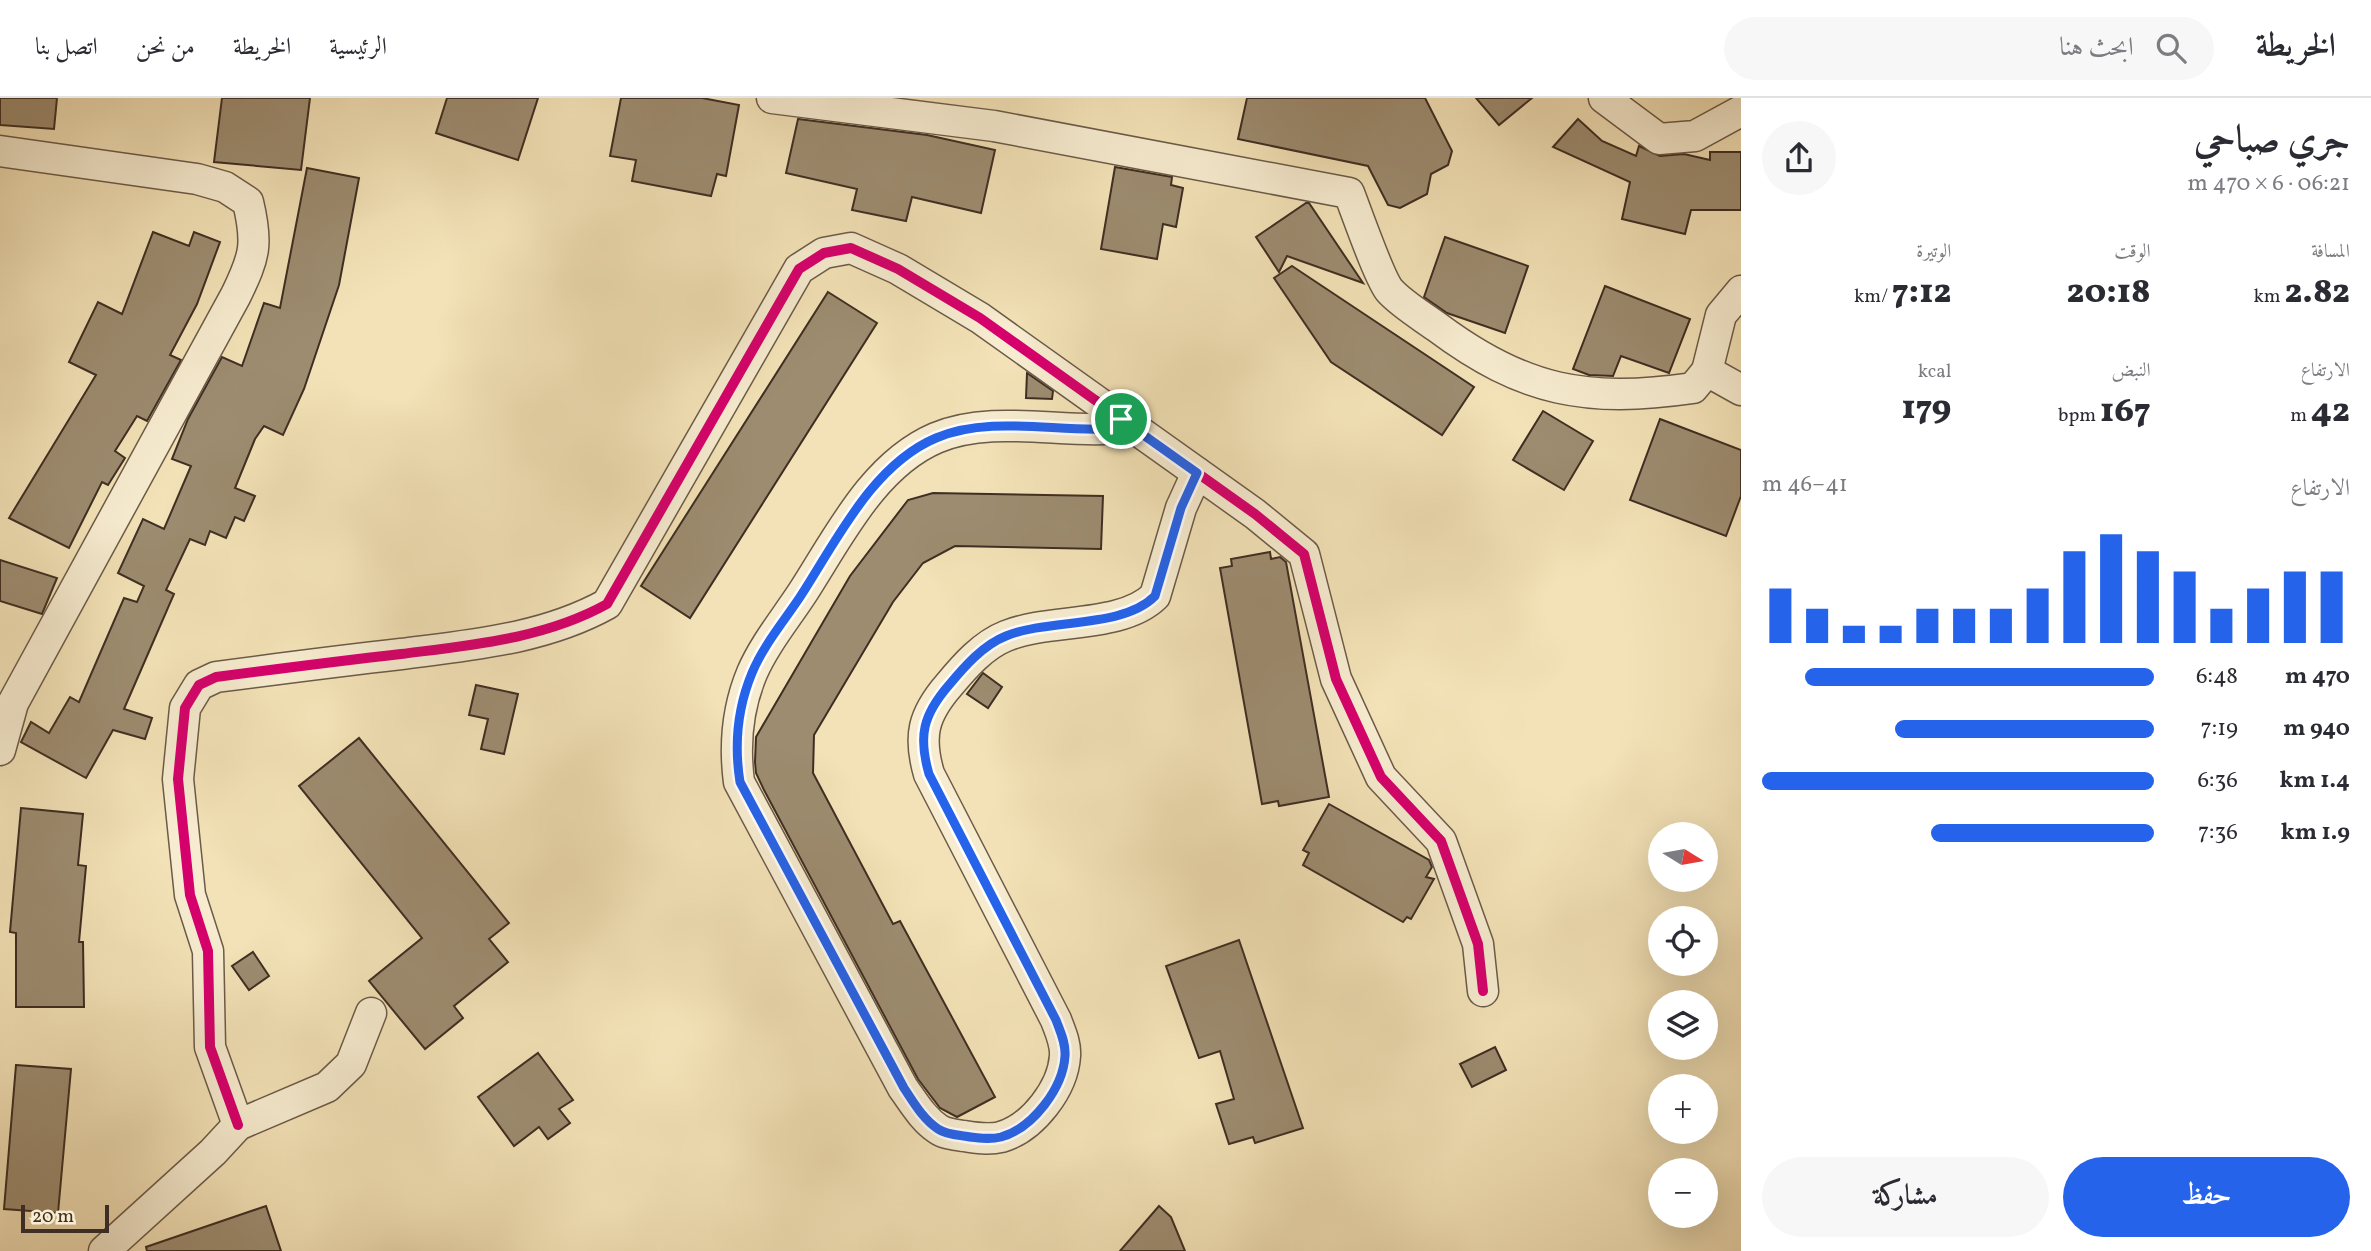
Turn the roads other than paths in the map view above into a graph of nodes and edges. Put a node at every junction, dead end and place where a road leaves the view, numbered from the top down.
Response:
1 (772, 98) edge
2 (1604, 98) edge
3 (1741, 111) edge
4 (0, 151) edge
5 (1741, 291) edge
6 (1707, 371) junction
7 (1741, 390) edge
8 (1121, 419) junction
9 (1197, 473) junction
10 (0, 750) edge
11 (1483, 991) dead end
12 (371, 1013) dead end
13 (238, 1125) junction
14 (104, 1251) edge

1 - 6 street
2 - 3 street
4 - 10 street
5 - 6 street
6 - 7 street
8 - 9 street
8 - 9 street
8 - 13 street
9 - 11 street
12 - 13 street
13 - 14 street

